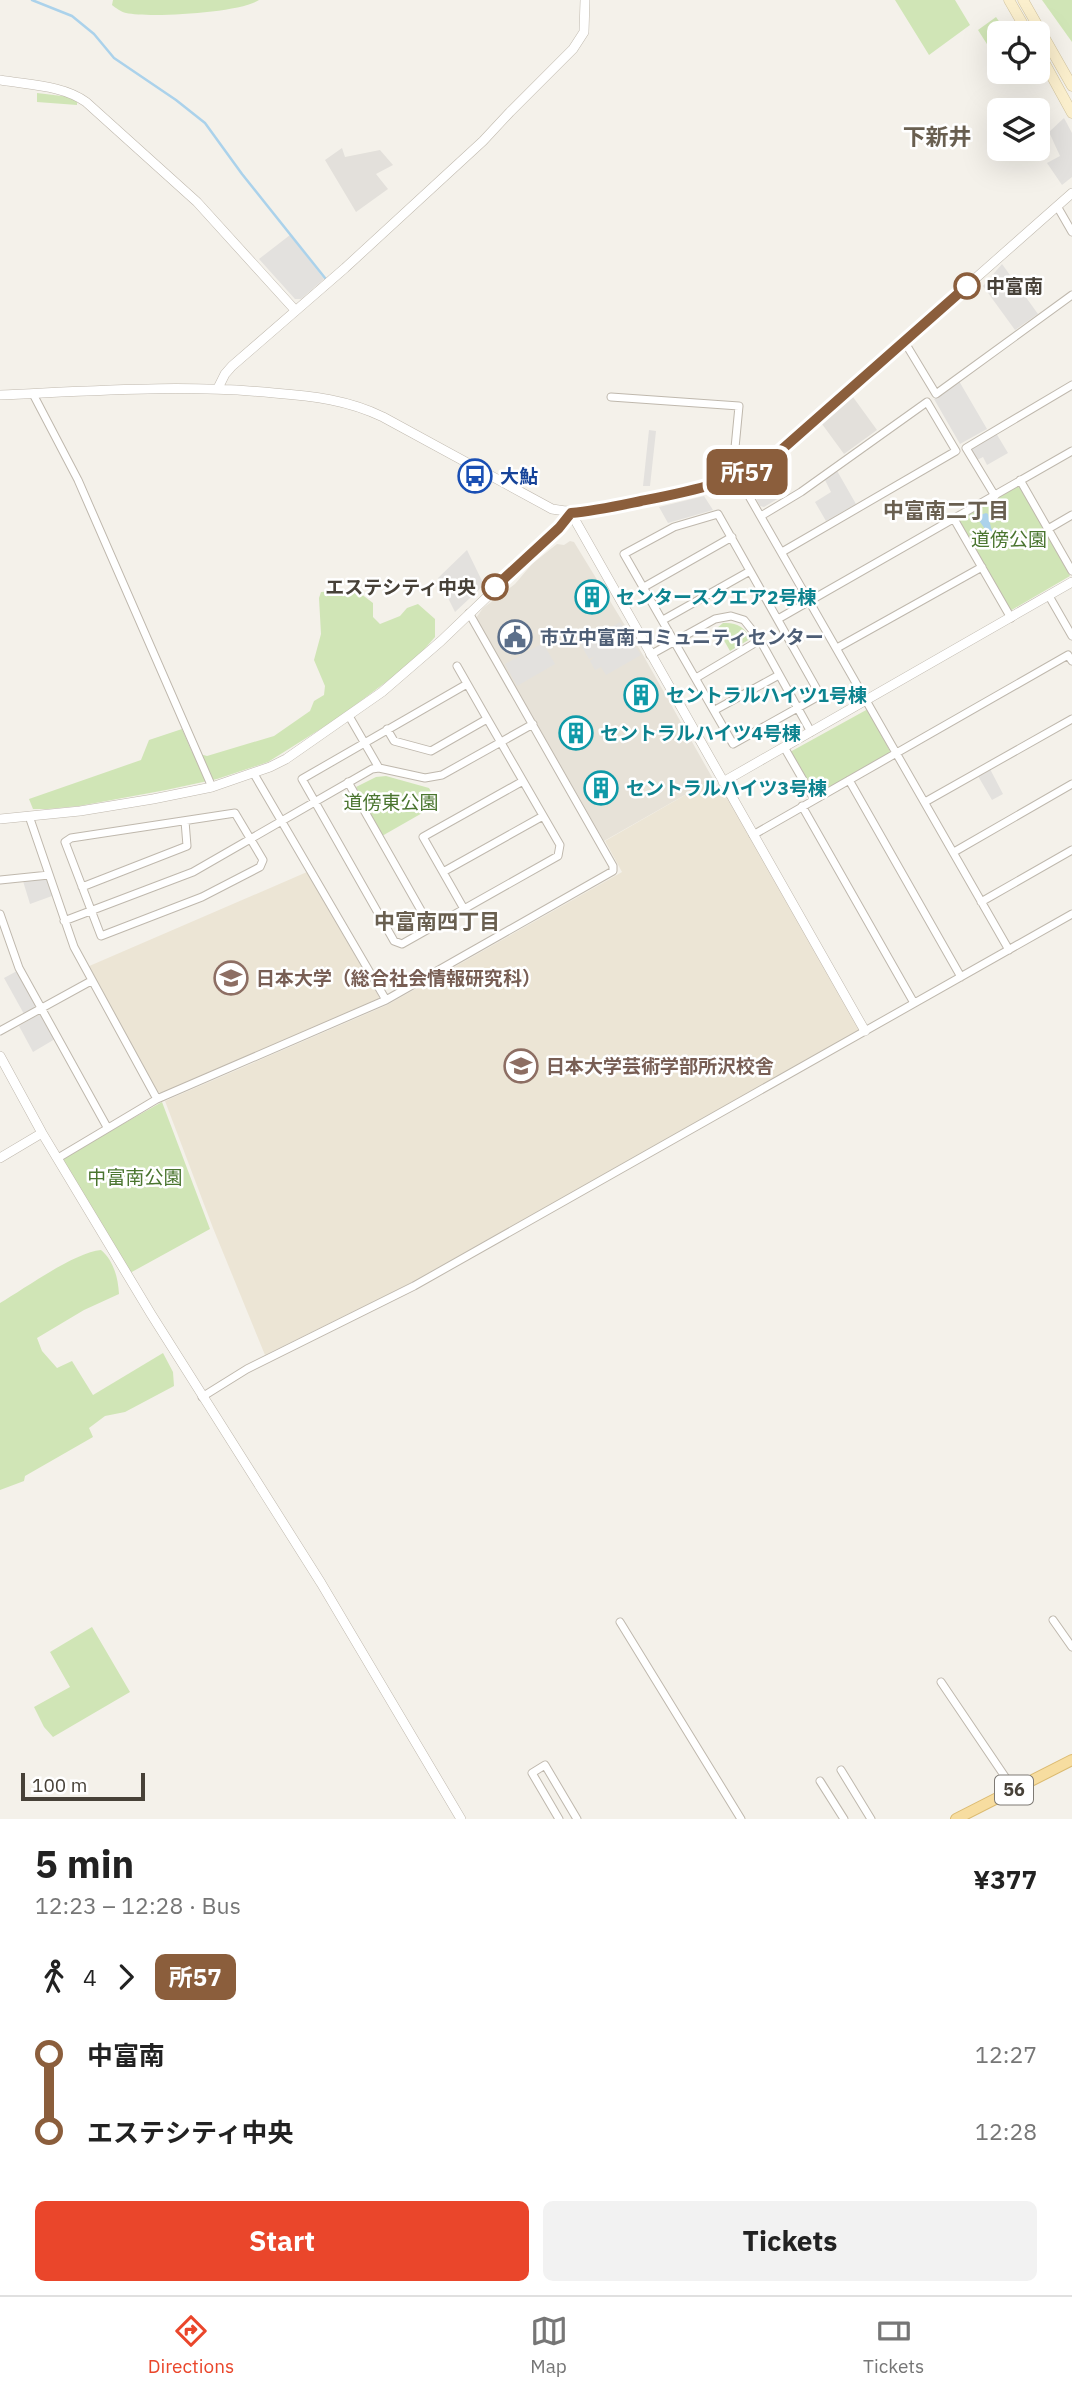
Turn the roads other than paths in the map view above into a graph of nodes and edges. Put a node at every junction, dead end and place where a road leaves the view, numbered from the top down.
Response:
1 (585, 0) edge
2 (1009, 0) edge
3 (1023, 0) edge
4 (1021, 21) edge
5 (1050, 73) edge
6 (0, 80) edge
7 (1072, 86) edge
8 (1072, 113) edge
9 (1072, 193) edge
10 (1057, 206) junction
11 (1072, 232) edge
12 (1072, 295) edge
13 (295, 310) junction
14 (904, 341) junction
15 (1072, 385) edge
16 (218, 388) junction
17 (33, 394) junction
18 (0, 395) edge
19 (611, 397) dead end
20 (1072, 451) edge
21 (735, 478) junction
22 (1020, 480) junction
23 (995, 496) junction
24 (571, 513) junction
25 (1072, 515) edge
26 (761, 516) junction
27 (954, 519) junction
28 (1048, 529) junction
29 (732, 537) junction
30 (782, 552) junction
31 (982, 567) junction
32 (750, 571) junction
33 (1072, 572) edge
34 (1072, 582) edge
35 (644, 587) junction
36 (1049, 596) junction
37 (810, 600) junction
38 (469, 613) junction
39 (1011, 618) junction
40 (663, 620) junction
41 (778, 620) junction
42 (1072, 636) edge
43 (760, 640) junction
44 (675, 641) junction
45 (837, 648) junction
46 (650, 655) junction
47 (1072, 661) edge
48 (457, 666) dead end
49 (779, 675) junction
50 (696, 678) junction
51 (467, 684) junction
52 (867, 700) junction
53 (798, 708) junction
54 (715, 710) junction
55 (349, 716) junction
56 (487, 719) junction
57 (1072, 719) edge
58 (533, 724) junction
59 (387, 729) junction
60 (811, 732) junction
61 (501, 742) junction
62 (365, 743) junction
63 (784, 747) junction
64 (897, 753) junction
65 (379, 768) junction
66 (254, 774) junction
67 (849, 780) junction
68 (523, 781) junction
69 (348, 782) junction
70 (723, 782) junction
71 (1072, 784) edge
72 (212, 788) junction
73 (814, 799) junction
74 (314, 802) junction
75 (925, 802) junction
76 (802, 806) junction
77 (29, 816) junction
78 (543, 816) junction
79 (0, 819) edge
80 (185, 821) junction
81 (282, 821) junction
82 (754, 835) junction
83 (250, 839) junction
84 (1072, 850) edge
85 (954, 852) junction
86 (443, 872) junction
87 (49, 875) junction
88 (0, 880) edge
89 (82, 887) junction
90 (981, 902) junction
91 (464, 909) junction
92 (90, 911) junction
93 (0, 914) edge
94 (1072, 914) edge
95 (64, 921) junction
96 (431, 928) junction
97 (1009, 950) junction
98 (961, 977) junction
99 (91, 981) junction
100 (386, 1000) junction
101 (914, 1003) junction
102 (41, 1008) junction
103 (0, 1031) edge
104 (865, 1031) junction
105 (0, 1056) edge
106 (157, 1099) junction
107 (107, 1127) junction
108 (42, 1133) junction
109 (0, 1158) edge
110 (58, 1158) junction
111 (202, 1397) junction
112 (1053, 1620) dead end
113 (620, 1622) dead end
114 (1072, 1647) edge
115 (941, 1682) dead end
116 (1072, 1760) edge
117 (841, 1770) dead end
118 (820, 1781) dead end
119 (1014, 1790) junction
120 (461, 1819) edge
121 (559, 1819) edge
122 (577, 1819) edge
123 (741, 1819) edge
124 (844, 1819) edge
125 (872, 1819) edge
126 (956, 1819) edge

1 - 13 street
2 - 4 main road
3 - 7 main road
5 - 8 main road
6 - 13 street
9 - 10 street
10 - 11 street
10 - 14 street
12 - 14 street
13 - 16 street
14 - 21 street
15 - 23 street
16 - 17 street
16 - 24 street
17 - 18 street
17 - 72 street
19 - 21 street
20 - 22 street
21 - 24 street
21 - 26 street
22 - 23 street
22 - 28 street
23 - 27 street
24 - 38 street
24 - 46 street
25 - 28 street
26 - 30 street
26 - 30 street
27 - 31 street
27 - 37 street
28 - 33 street
29 - 32 street
29 - 35 street
29 - 35 street
30 - 37 street
31 - 39 street
31 - 45 street
32 - 40 street
32 - 41 street
34 - 36 street
35 - 40 street
36 - 39 street
36 - 42 street
37 - 41 street
37 - 45 street
38 - 55 street
38 - 58 street
39 - 52 street
40 - 44 street
41 - 53 street
43 - 44 street
43 - 49 street
43 - 50 street
44 - 46 street
44 - 50 street
45 - 52 street
46 - 70 street
47 - 64 street
48 - 51 street
49 - 53 street
49 - 54 street
50 - 54 street
51 - 56 street
51 - 59 street
52 - 60 street
52 - 64 street
53 - 54 street
53 - 60 street
55 - 62 street
55 - 66 street
56 - 59 street
56 - 61 street
57 - 75 street
58 - 61 street
58 - 100 street
59 - 62 street
60 - 63 street
61 - 65 street
61 - 68 street
62 - 65 street
62 - 74 street
63 - 70 street
63 - 73 street
64 - 67 street
64 - 75 street
65 - 69 street
66 - 72 street
66 - 81 street
67 - 73 street
67 - 98 street
68 - 78 street
68 - 86 street
69 - 74 street
69 - 96 street
70 - 82 street
71 - 85 street
72 - 77 street
73 - 76 street
74 - 81 street
74 - 96 street
75 - 85 street
76 - 82 street
76 - 101 street
77 - 79 street
77 - 87 street
78 - 86 street
78 - 91 street
80 - 83 street
80 - 89 street
80 - 89 street
81 - 83 street
81 - 100 street
82 - 104 street
83 - 92 street
83 - 92 street
84 - 90 street
85 - 90 street
86 - 91 street
87 - 88 street
87 - 95 street
89 - 92 street
90 - 97 street
91 - 96 street
92 - 95 street
93 - 102 street
94 - 97 street
95 - 99 street
97 - 98 street
98 - 101 street
99 - 102 street
99 - 106 street
100 - 106 street
101 - 104 street
102 - 103 street
102 - 107 street
104 - 111 street
105 - 108 street
106 - 107 street
107 - 110 street
108 - 109 street
108 - 110 street
110 - 111 street
111 - 120 street
112 - 114 street
113 - 123 street
115 - 119 street
116 - 119 main road, 56
117 - 125 street
118 - 124 street
119 - 126 main road, 56
121 - 122 street

